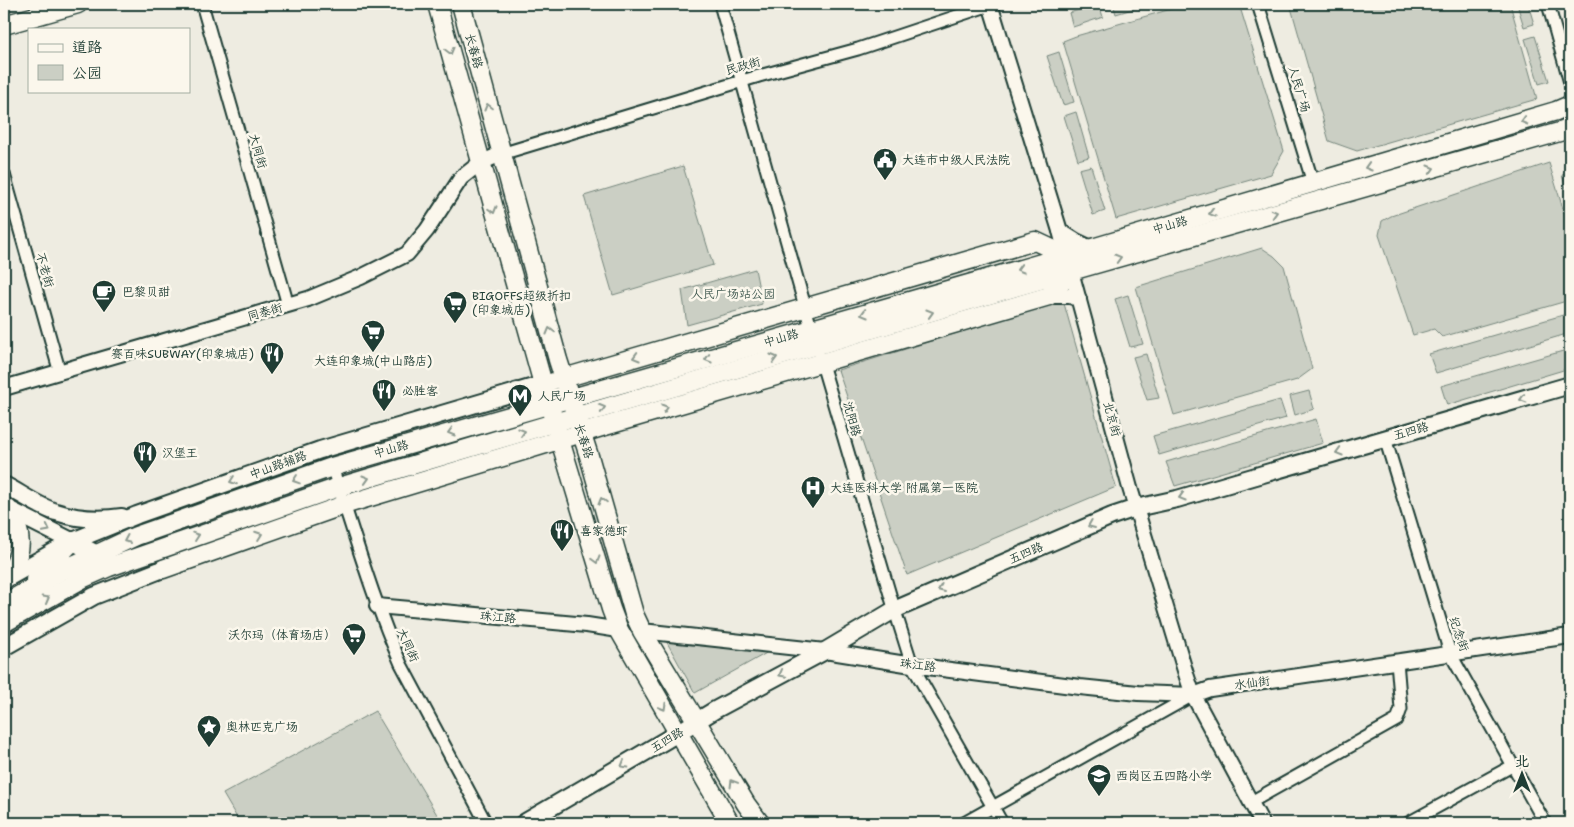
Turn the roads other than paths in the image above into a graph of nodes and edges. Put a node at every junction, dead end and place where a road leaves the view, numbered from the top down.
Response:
1 (78, 4) edge
2 (202, 4) edge
3 (436, 4) edge
4 (461, 4) edge
5 (720, 4) edge
6 (990, 4) edge
7 (1258, 4) edge
8 (1548, 4) edge
9 (4, 24) edge
10 (740, 81) junction
11 (1570, 83) edge
12 (1570, 105) edge
13 (1570, 129) edge
14 (501, 154) junction
15 (480, 163) junction
16 (4, 174) edge
17 (1313, 183) junction
18 (1060, 231) junction
19 (1092, 248) junction
20 (1069, 264) junction
21 (1049, 296) junction
22 (1079, 299) junction
23 (288, 305) junction
24 (805, 307) junction
25 (811, 329) junction
26 (819, 354) junction
27 (60, 373) junction
28 (564, 378) junction
29 (543, 384) junction
30 (1570, 385) edge
31 (4, 388) edge
32 (517, 392) junction
33 (570, 398) junction
34 (549, 404) junction
35 (576, 416) junction
36 (555, 423) junction
37 (582, 434) junction
38 (1385, 438) junction
39 (560, 440) junction
40 (535, 448) junction
41 (332, 467) junction
42 (4, 485) edge
43 (339, 487) junction
44 (344, 505) junction
45 (5, 507) edge
46 (1136, 508) junction
47 (137, 515) junction
48 (73, 542) junction
49 (97, 554) junction
50 (117, 564) junction
51 (164, 569) junction
52 (4, 580) edge
53 (21, 594) junction
54 (4, 604) edge
55 (377, 606) junction
56 (894, 610) junction
57 (4, 623) edge
58 (619, 630) junction
59 (642, 631) junction
60 (1570, 636) edge
61 (4, 647) edge
62 (825, 651) junction
63 (1450, 653) junction
64 (1397, 661) junction
65 (912, 665) junction
66 (1193, 694) junction
67 (696, 722) junction
68 (678, 733) junction
69 (1512, 766) junction
70 (1251, 802) junction
71 (746, 804) junction
72 (993, 808) junction
73 (729, 821) edge
74 (486, 823) edge
75 (524, 823) edge
76 (753, 823) edge
77 (760, 823) edge
78 (964, 823) edge
79 (1002, 823) edge
80 (1262, 823) edge
81 (1408, 823) edge
82 (1545, 823) edge

1 - 9 main road
2 - 23 street, 大同街
3 -> 15 main road, 长春路
14 -> 4 main road, 长春路
5 - 10 street, 沈阳路
6 - 10 street, 民政街
6 - 18 street, 北京街
7 - 17 street, 人民广场
8 - 11 street
10 - 14 street, 民政街
10 - 24 street, 沈阳路
12 -> 17 main road, 中山路
20 -> 13 main road, 中山路
14 - 15 street, 同泰街
28 -> 14 main road, 长春路
15 - 23 street, 同泰街
15 -> 29 main road, 长春路
16 - 27 street, 不老街
17 -> 19 main road, 中山路
18 - 19 street
18 - 20 street, 北京街
19 - 20 main road, 中山路
20 - 21 main road
20 - 22 street, 北京街
20 - 24 main road
20 -> 25 main road, 中山路
26 -> 20 main road, 中山路
21 - 22 street
21 - 26 main road
22 - 46 street, 北京街
23 - 27 street, 同泰街
24 - 25 street, 沈阳路
24 -> 28 main road
25 - 26 street, 沈阳路
25 -> 33 main road, 中山路
35 -> 26 main road, 中山路
37 -> 26 main road
26 - 56 street, 沈阳路
27 - 31 street, 同泰街
28 - 29 main road, 中山路辅路
28 - 33 main road, 长春路
29 - 32 main road, 中山路辅路
29 - 34 main road, 长春路
30 -> 38 main road, 五四路
32 - 34 main road
32 -> 47 main road, 中山路辅路
33 - 34 main road, 中山路
33 - 35 main road, 长春路
34 - 36 main road, 长春路
34 -> 41 main road, 中山路
35 - 36 main road, 中山路
35 - 37 main road, 长春路
36 - 39 main road, 长春路
36 - 40 main road
43 -> 36 main road, 中山路
37 - 39 main road
59 -> 37 main road, 长春路
38 -> 46 main road, 五四路
38 - 63 street, 纪念街
39 - 40 main road
39 -> 58 main road, 长春路
40 - 44 main road
41 - 43 street, 大同街
41 -> 49 main road, 中山路
42 - 47 main road
43 - 44 street, 大同街
50 -> 43 main road, 中山路
51 -> 44 main road
44 - 55 street, 大同街
45 -> 48 main road
45 - 52 main road
46 -> 56 main road, 五四路
46 - 66 street, 北京街
47 - 48 main road, 中山路辅路
48 - 49 main road
48 - 52 main road, 中山路辅路
48 - 53 main road
49 - 50 main road
49 - 53 main road, 中山路
50 - 51 main road
57 -> 50 main road, 中山路
51 - 61 main road
53 - 54 main road, 中山路
55 - 58 street, 珠江路
55 - 74 street, 大同街
56 - 62 main road, 五四路
56 - 65 street, 沈阳路
58 -> 68 main road, 长春路
59 - 62 street, 珠江路
59 - 67 main road, 长春路
60 - 63 street, 水仙街
62 - 65 street, 珠江路
62 -> 67 main road, 五四路
63 - 64 street, 水仙街
63 - 69 street, 纪念街
64 - 66 street, 水仙街
64 - 70 street
65 - 66 street, 珠江路
65 - 72 street, 沈阳路
66 - 70 street, 北京街
66 - 72 street, 水仙街
67 - 68 main road, 五四路
71 -> 67 main road, 长春路
68 - 73 main road, 长春路
68 -> 75 main road, 五四路
69 - 81 street
69 - 82 street, 纪念街
70 - 80 street, 北京街
71 - 76 main road
71 - 77 main road, 长春路
72 - 78 street, 水仙街
72 - 79 street, 沈阳路

